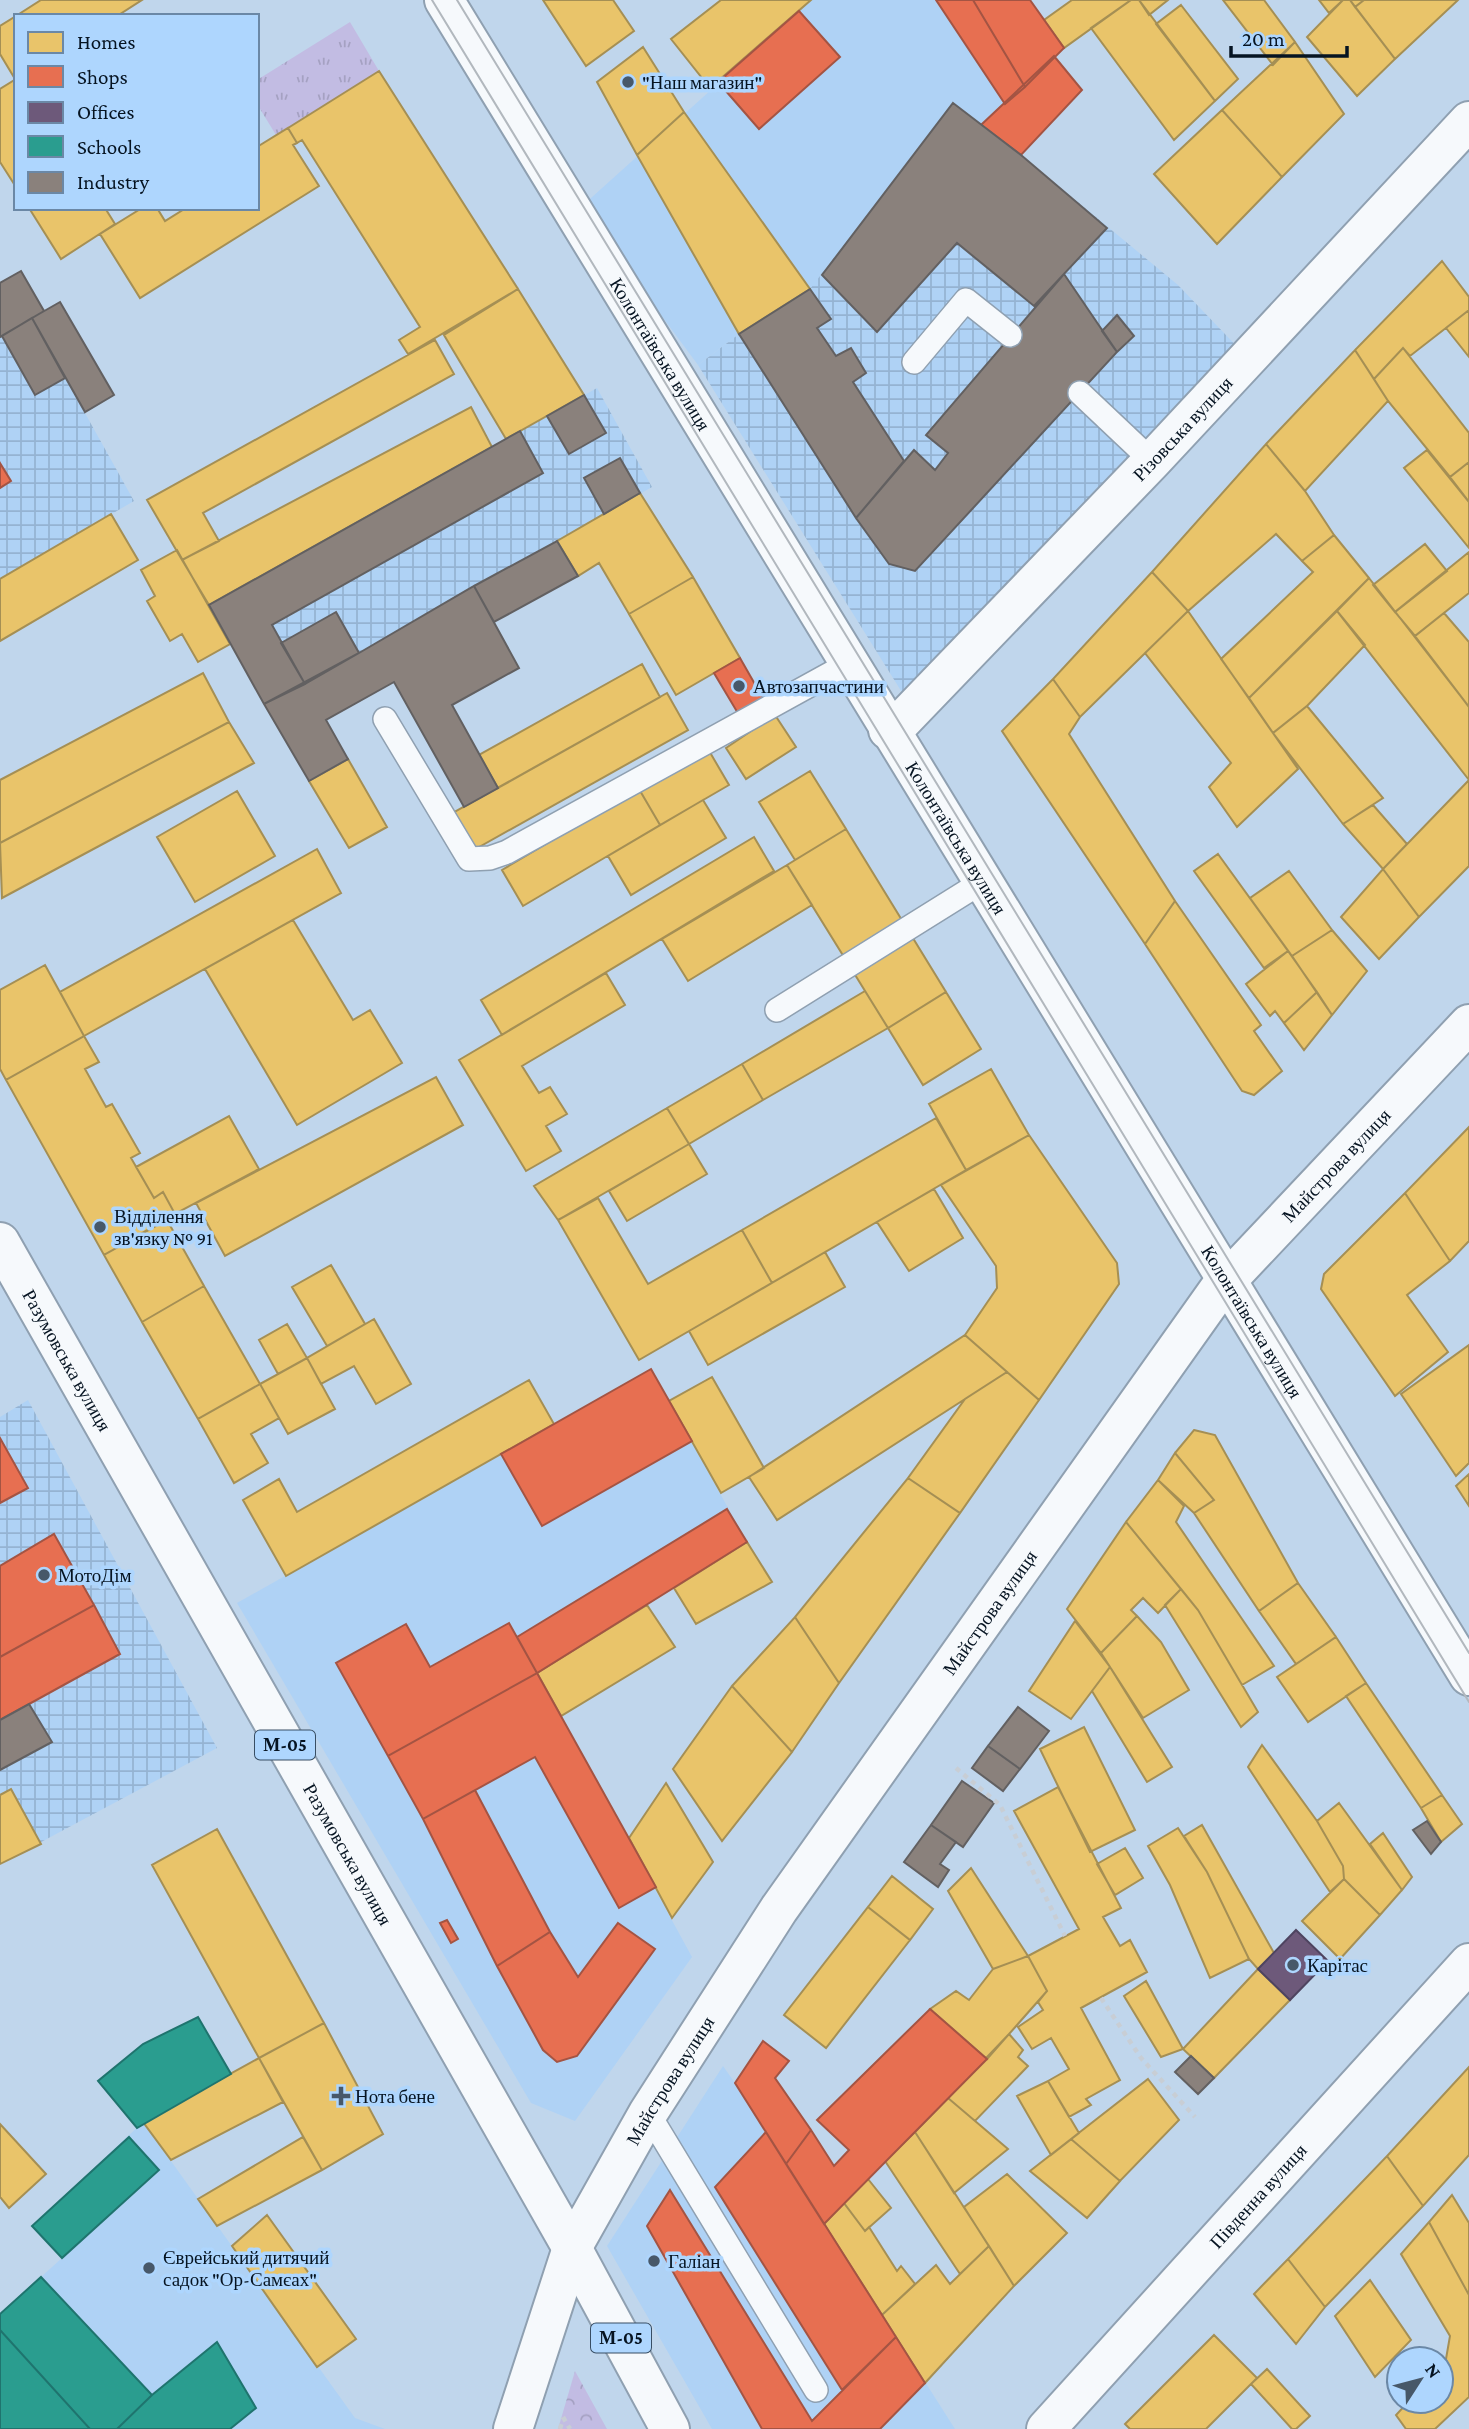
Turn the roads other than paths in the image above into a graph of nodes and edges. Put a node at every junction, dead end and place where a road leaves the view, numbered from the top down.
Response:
1 (444, 0) edge
2 (1469, 121) edge
3 (1010, 335) dead end
4 (914, 362) dead end
5 (1080, 393) dead end
6 (1152, 461) junction
7 (848, 664) junction
8 (385, 719) dead end
9 (888, 730) junction
10 (982, 882) junction
11 (778, 1010) dead end
12 (1469, 1024) edge
13 (0, 1242) edge
14 (1228, 1279) junction
15 (1469, 1675) edge
16 (1469, 1963) edge
17 (648, 2113) junction
18 (572, 2248) junction
19 (816, 2389) dead end
20 (513, 2429) edge
21 (670, 2429) edge
22 (1046, 2429) edge

1 - 7 main road, Колонтаївська вулиця
2 - 6 main road, Різовська вулиця
3 - 4 lane
5 - 6 lane
6 - 9 main road, Різовська вулиця
7 - 8 lane
7 - 9 main road, Колонтаївська вулиця
9 - 10 main road, Колонтаївська вулиця
10 - 11 lane
10 - 14 main road, Колонтаївська вулиця
12 - 14 main road, Майстрова вулиця
13 - 18 main road, Разумовська вулиця / М-05
14 - 15 main road, Колонтаївська вулиця
14 - 17 main road, Майстрова вулиця
16 - 22 main road, Південна вулиця
17 - 18 main road, Майстрова вулиця
17 - 19 lane
18 - 20 main road, Майстрова вулиця
18 - 21 main road, Разумовська вулиця / М-05

